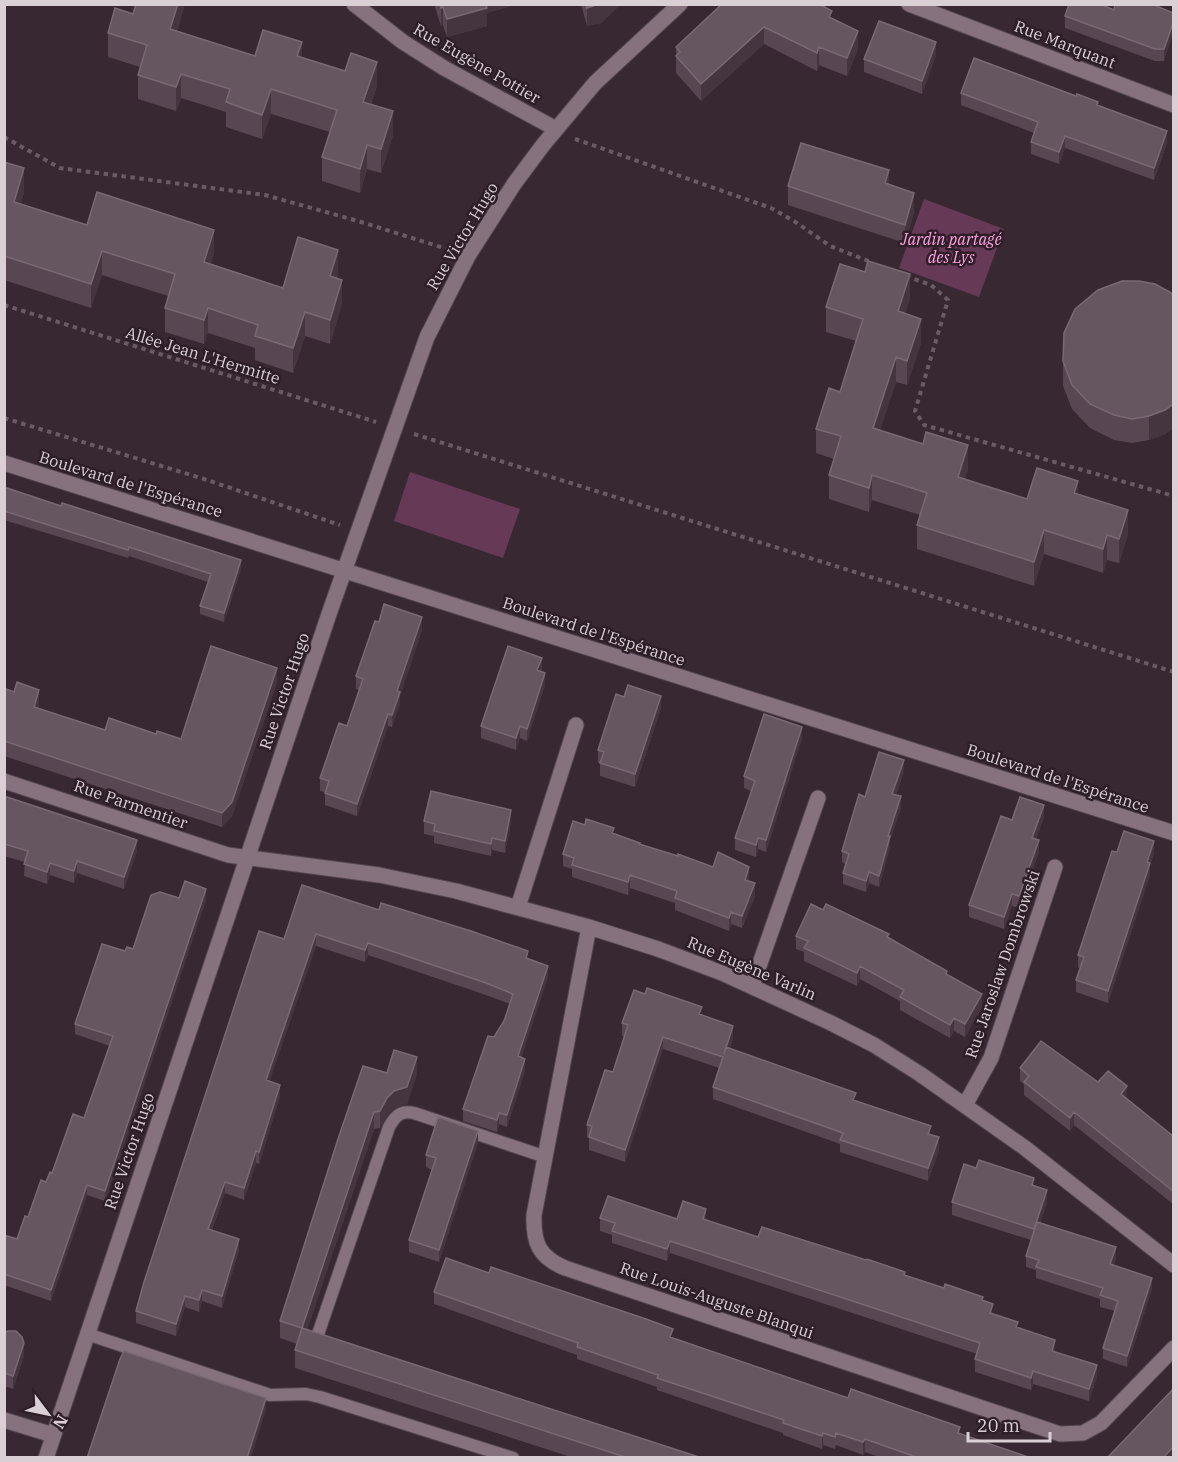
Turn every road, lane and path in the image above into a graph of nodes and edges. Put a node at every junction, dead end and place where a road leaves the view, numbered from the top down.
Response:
1 (354, 4) edge
2 (680, 4) edge
3 (909, 4) edge
4 (1173, 105) edge
5 (556, 129) junction
6 (4, 137) edge
7 (468, 256) junction
8 (880, 266) edge
9 (900, 274) edge
10 (4, 305) edge
11 (4, 418) edge
12 (394, 428) junction
13 (4, 463) edge
14 (1173, 496) edge
15 (358, 531) junction
16 (345, 570) junction
17 (1173, 672) edge
18 (576, 725) dead end
19 (4, 781) edge
20 (818, 798) dead end
21 (1173, 834) edge
22 (248, 856) junction
23 (1055, 867) dead end
24 (518, 907) junction
25 (589, 927) junction
26 (752, 986) junction
27 (965, 1105) junction
28 (546, 1157) junction
29 (1173, 1265) edge
30 (87, 1335) junction
31 (316, 1340) edge
32 (1173, 1348) edge
33 (4, 1420) edge
34 (53, 1436) junction
35 (46, 1458) edge
36 (513, 1458) edge

1 - 5 street, Rue Eugène Pottier
2 - 5 street, Rue Victor Hugo
3 - 4 street, Rue Marquant
5 - 7 street, Rue Victor Hugo
5 - 8 path
6 - 7 path
7 - 12 street, Rue Victor Hugo
9 - 14 path
10 - 12 path, Allée Jean L'Hermitte
11 - 15 path
12 - 15 street, Rue Victor Hugo
12 - 17 path, Allée Jean L'Hermitte
13 - 16 street, Boulevard de l'Espérance
15 - 16 street, Rue Victor Hugo
16 - 21 street, Boulevard de l'Espérance
16 - 22 street, Rue Victor Hugo
18 - 24 street
19 - 22 street, Rue Parmentier
20 - 26 street
22 - 24 street, Rue Eugène Varlin
22 - 30 street, Rue Victor Hugo
23 - 27 street, Rue Jaroslaw Dombrowski
24 - 25 street, Rue Eugène Varlin
25 - 26 street, Rue Eugène Varlin
25 - 28 street, Rue Louis-Auguste Blanqui
26 - 27 street, Rue Eugène Varlin
27 - 29 street, Rue Eugène Varlin
28 - 31 lane
28 - 32 street, Rue Louis-Auguste Blanqui
30 - 34 street, Rue Victor Hugo
30 - 36 lane
33 - 34 street
34 - 35 street, Rue Victor Hugo

